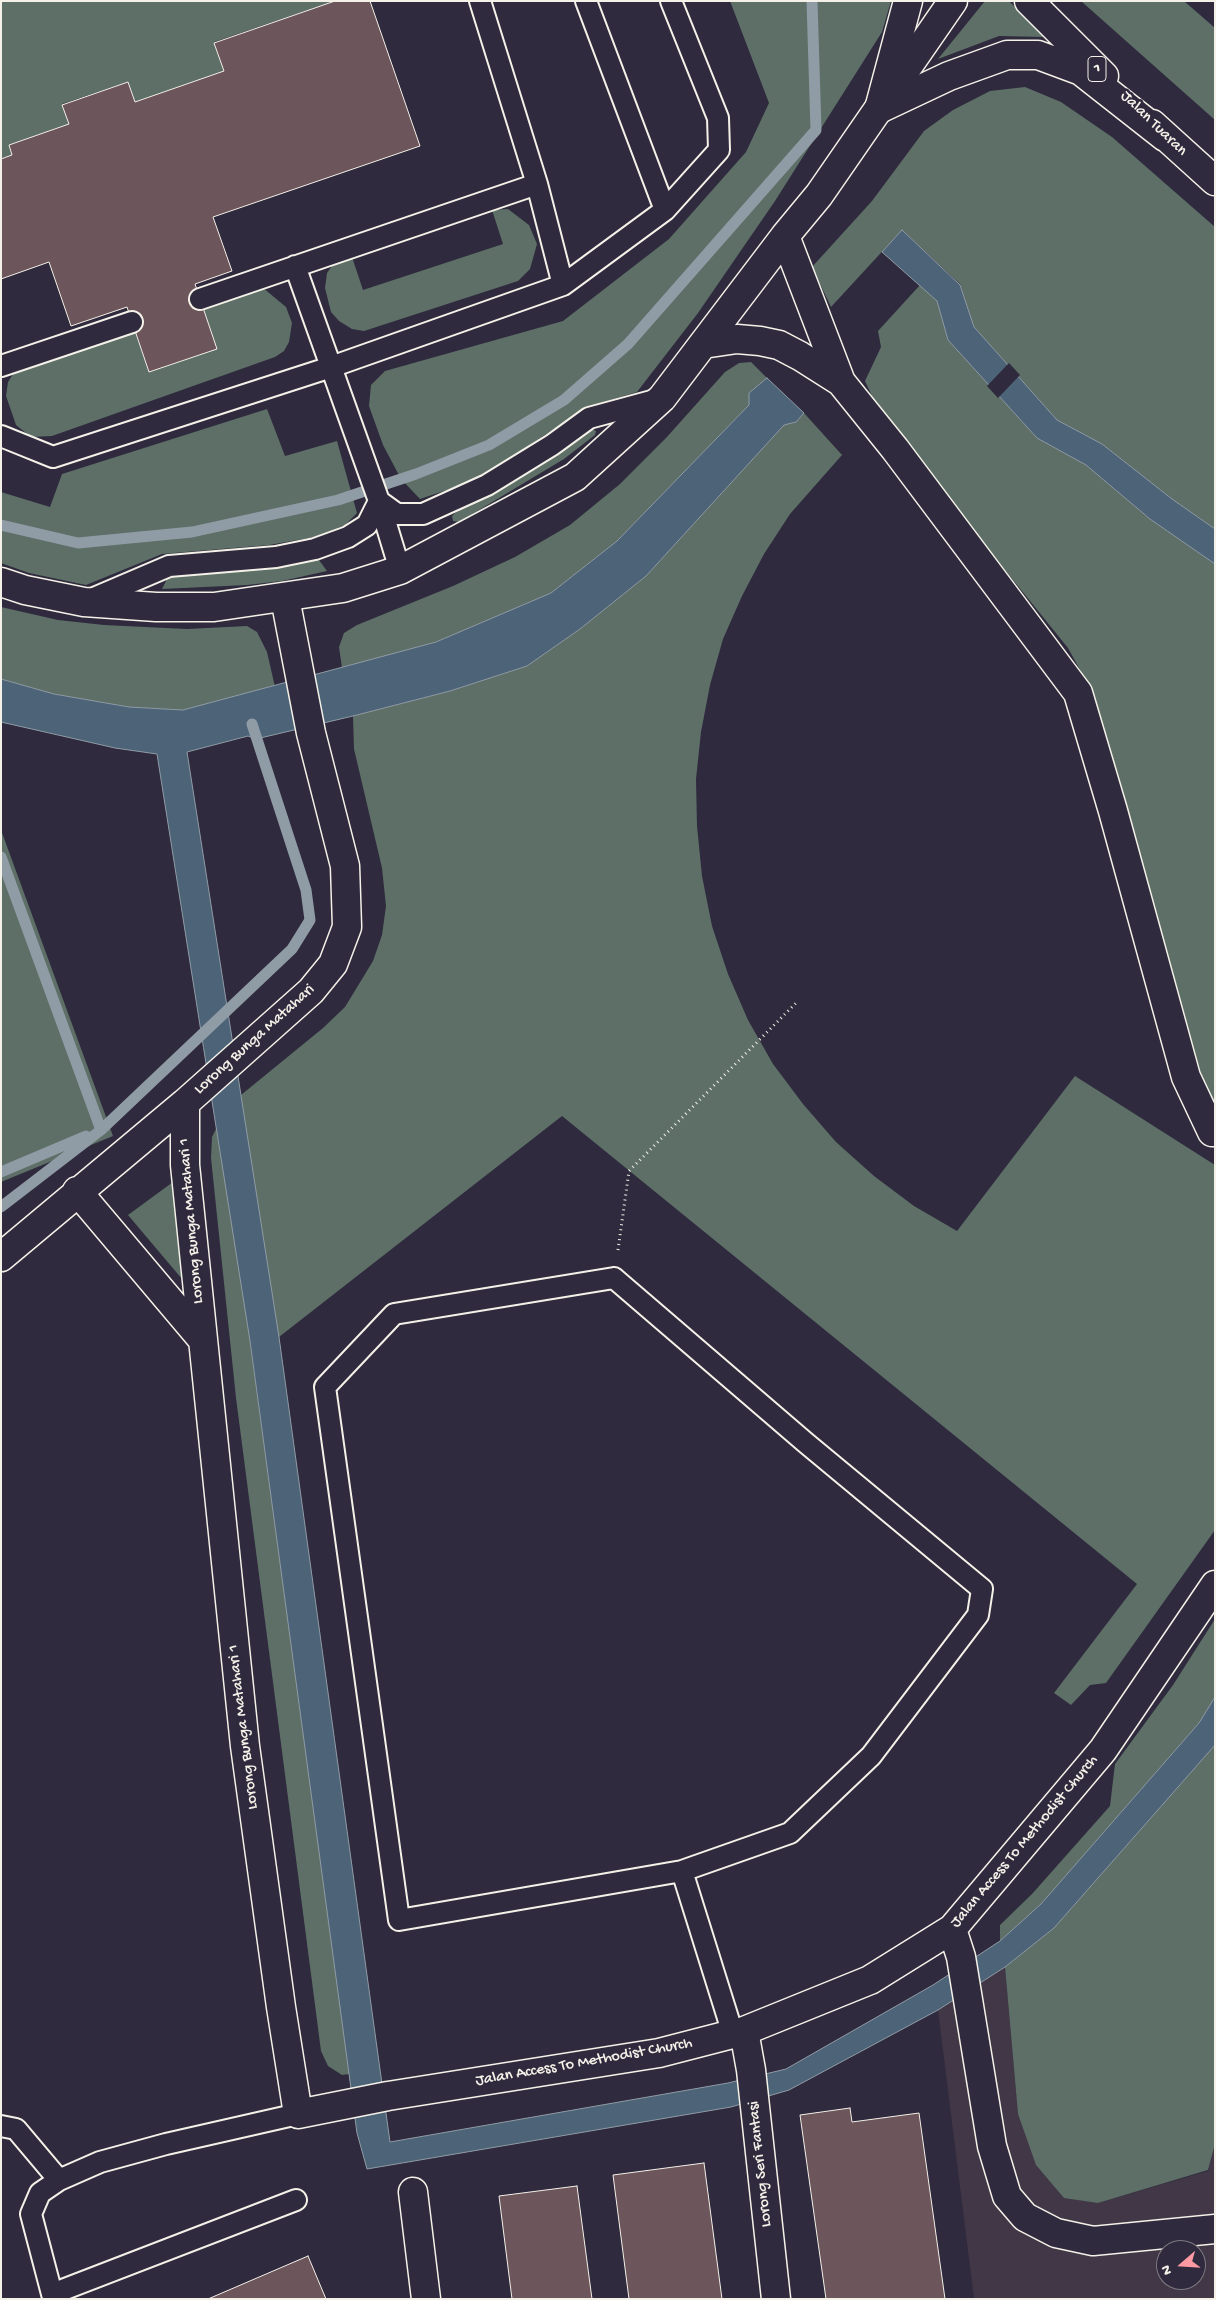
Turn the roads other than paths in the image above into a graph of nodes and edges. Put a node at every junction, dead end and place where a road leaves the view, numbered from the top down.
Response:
1 (480, 1) edge
2 (586, 1) edge
3 (671, 1) edge
4 (908, 1) edge
5 (953, 1) edge
6 (1029, 1) edge
7 (879, 109) junction
8 (1166, 138) junction
9 (1215, 181) edge
10 (537, 184) junction
11 (665, 210) junction
12 (785, 236) junction
13 (295, 266) junction
14 (563, 285) junction
15 (200, 299) dead end
16 (132, 322) dead end
17 (703, 344) junction
18 (1, 366) edge
19 (331, 367) junction
20 (841, 382) junction
21 (662, 398) junction
22 (1, 436) edge
23 (379, 501) junction
24 (400, 570) junction
25 (1, 582) edge
26 (285, 598) junction
27 (84, 602) junction
28 (185, 1103) junction
29 (1212, 1132) dead end
30 (77, 1191) junction
31 (1, 1257) edge
32 (202, 1339) junction
33 (1215, 1585) edge
34 (682, 1871) junction
35 (952, 1929) junction
36 (739, 2032) junction
37 (298, 2114) junction
38 (1, 2126) edge
39 (59, 2180) junction
40 (413, 2192) dead end
41 (296, 2200) dead end
42 (1215, 2229) edge
43 (50, 2297) edge
44 (426, 2299) edge
45 (776, 2299) edge

1 - 10 lane
2 - 11 lane
3 - 11 lane
4 - 7 street
5 - 7 street
6 - 8 street, Jalan Tuaran / 1
7 - 8 street
7 - 12 street
8 - 9 street, Jalan Tuaran / 1
10 - 13 lane
10 - 14 lane
11 - 14 lane
12 - 17 street
12 - 20 street
13 - 15 lane
13 - 19 lane
14 - 19 lane
16 - 18 lane
17 - 20 street
17 - 21 street
19 - 22 lane
19 - 23 lane
20 - 29 street
21 - 23 lane
21 - 24 street
23 - 24 lane
23 - 27 lane
24 - 26 street
25 - 27 street
26 - 27 street
26 - 28 street, Lorong Bunga Matahari
28 - 30 street, Lorong Bunga Matahari
28 - 32 street, Lorong Bunga Matahari 1
30 - 31 street, Lorong Bunga Matahari
30 - 32 street, Lorong Bunga Matahari 1
32 - 37 street, Lorong Bunga Matahari 1
33 - 35 street, Jalan Access To Methodist Church
34 - 34 lane
34 - 36 lane
35 - 36 street, Jalan Access To Methodist Church
35 - 42 street
36 - 37 street, Jalan Access To Methodist Church
36 - 45 street, Lorong Seri Fantasi
37 - 39 lane
38 - 39 lane
39 - 43 lane
40 - 44 street
41 - 43 lane

